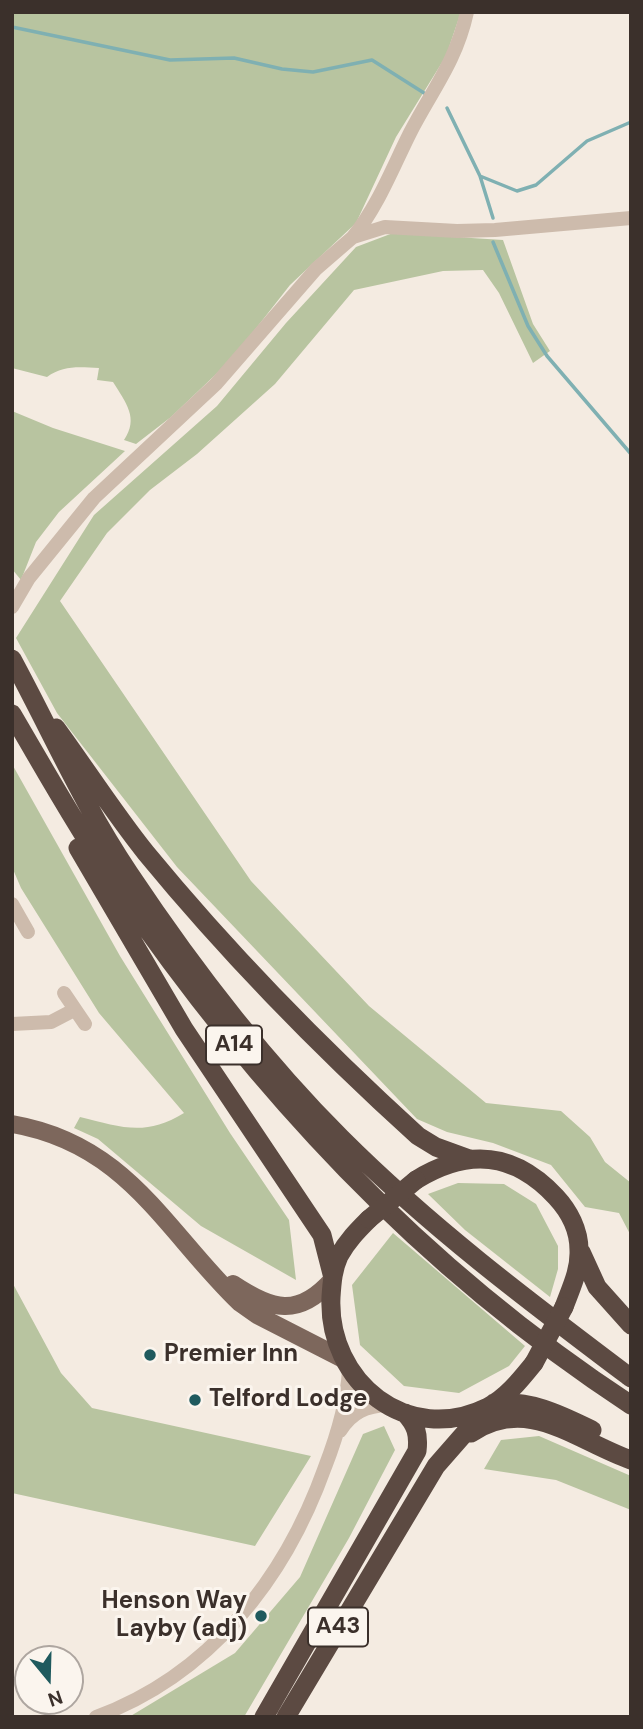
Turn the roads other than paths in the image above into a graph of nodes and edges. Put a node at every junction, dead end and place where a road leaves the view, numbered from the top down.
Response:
1 (467, 12) edge
2 (375, 205) junction
3 (631, 218) edge
4 (385, 227) junction
5 (353, 237) junction
6 (12, 607) edge
7 (12, 659) edge
8 (31, 693) junction
9 (12, 715) edge
10 (14, 912) edge
11 (29, 932) dead end
12 (64, 993) dead end
13 (74, 1010) junction
14 (12, 1024) edge
15 (85, 1024) dead end
16 (12, 1124) edge
17 (469, 1158) junction
18 (579, 1248) junction
19 (212, 1271) junction
20 (332, 1277) junction
21 (631, 1325) edge
22 (346, 1364) junction
23 (631, 1378) edge
24 (491, 1405) junction
25 (631, 1405) edge
26 (396, 1409) junction
27 (336, 1437) junction
28 (455, 1443) junction
29 (631, 1449) edge
30 (631, 1460) edge
31 (96, 1717) edge
32 (264, 1717) edge
33 (286, 1717) edge

1 - 2 street
2 - 4 street
2 - 5 street
3 - 4 street
4 - 5 street
5 - 6 street
7 - 8 highway, A14
8 - 17 highway
8 - 23 highway, A14
9 - 20 highway
9 - 25 highway, A14
10 - 11 street
12 - 13 street
13 - 14 street
13 - 15 street
16 - 19 main road
17 - 18 highway, A43
17 - 20 highway, A43, bridge
18 - 21 highway
18 - 24 highway, A43, bridge
19 - 20 main road
19 - 22 main road
20 - 22 highway, A43
22 - 26 highway, A43
22 - 27 street
24 - 26 highway, A43
24 - 28 highway, A43
24 - 29 highway
26 - 27 street
26 - 32 highway, A43
27 - 31 street
28 - 30 highway, A43
28 - 33 highway, A43

